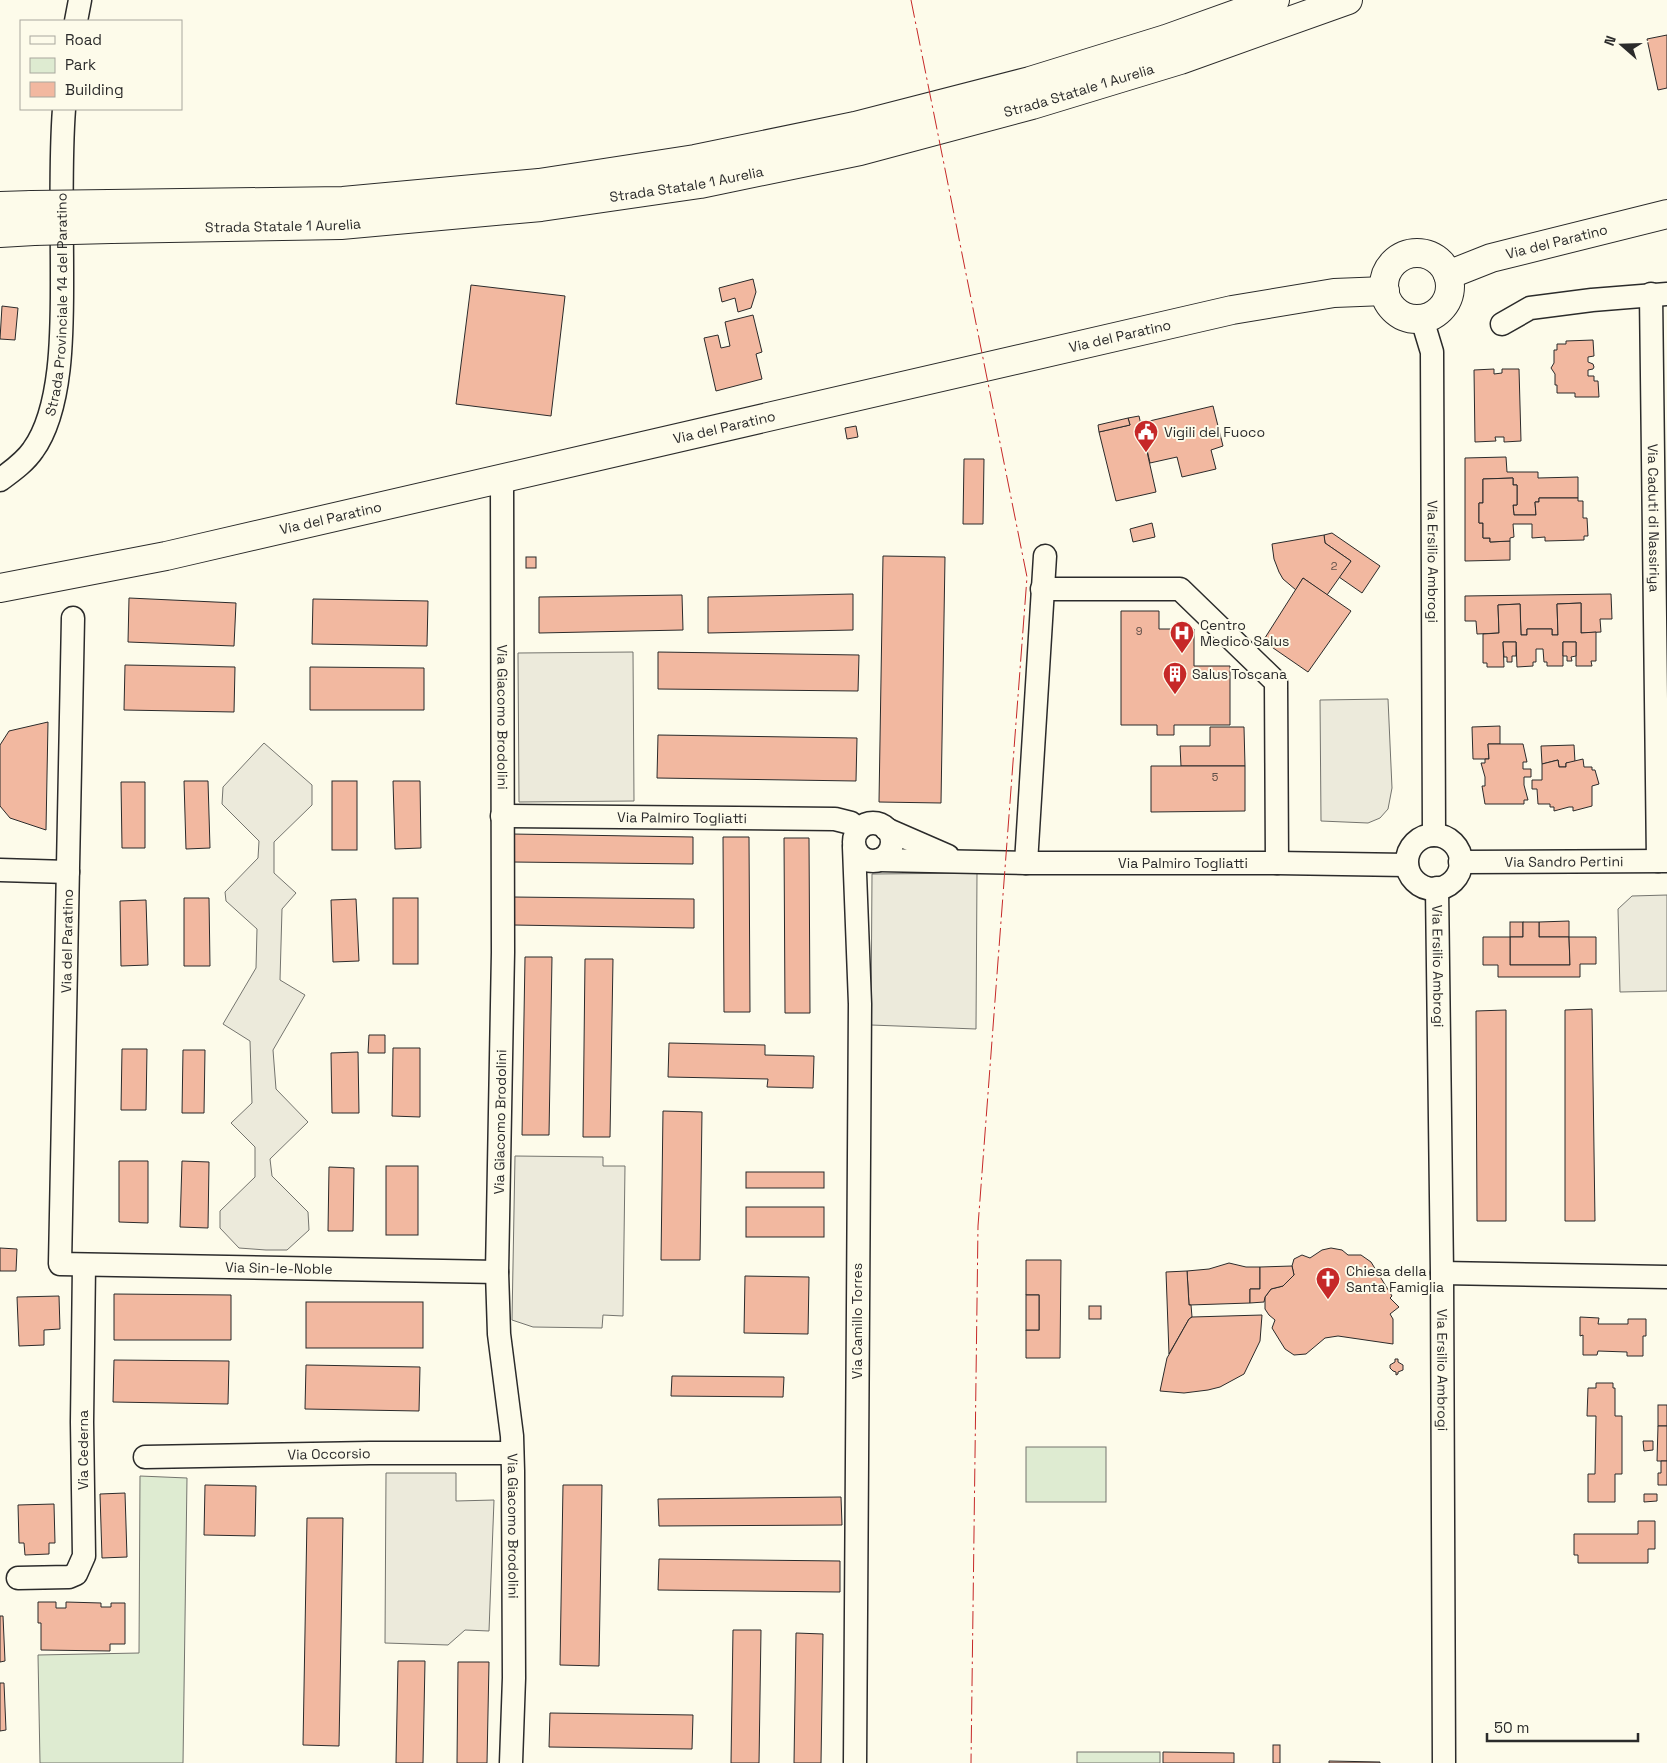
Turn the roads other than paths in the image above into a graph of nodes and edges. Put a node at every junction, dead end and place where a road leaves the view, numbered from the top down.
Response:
1 (80, 0) edge
2 (1275, 0) edge
3 (1348, 0) edge
4 (76, 20) edge
5 (64, 110) edge
6 (0, 206) edge
7 (1667, 214) edge
8 (110, 217) junction
9 (0, 233) edge
10 (1448, 275) junction
11 (1385, 291) junction
12 (1659, 294) edge
13 (1422, 319) junction
14 (1502, 324) dead end
15 (502, 479) junction
16 (0, 480) edge
17 (1044, 556) dead end
18 (66, 575) junction
19 (0, 588) edge
20 (1042, 589) junction
21 (0, 603) edge
22 (73, 618) dead end
23 (502, 816) junction
24 (886, 829) junction
25 (1434, 835) junction
26 (866, 849) junction
27 (958, 861) junction
28 (1663, 861) edge
29 (1460, 862) junction
30 (1026, 863) junction
31 (1278, 863) junction
32 (1407, 865) junction
33 (0, 870) edge
34 (68, 872) junction
35 (1436, 888) junction
36 (60, 1264) joint
37 (84, 1265) junction
38 (497, 1272) junction
39 (1442, 1273) junction
40 (1667, 1277) edge
41 (512, 1453) junction
42 (145, 1457) dead end
43 (18, 1578) dead end
44 (511, 1763) edge
45 (855, 1763) edge
46 (1444, 1763) edge

1 - 4 street
2 - 8 main road, Strada Statale 1 Aurelia
3 - 8 main road, Strada Statale 1 Aurelia
5 - 16 street, Strada Provinciale 14 del Paratino
6 - 8 main road, Strada Statale 1 Aurelia, bridge
7 - 10 main road, Via del Paratino
8 - 9 main road, Strada Statale 1 Aurelia, bridge
10 - 11 main road
10 - 13 main road
11 - 13 main road
11 - 15 main road, Via del Paratino
12 - 14 street
12 - 28 street, Via Caduti di Nassiriya
13 - 25 street, Via Ersilio Ambrogi
15 - 18 main road, Via del Paratino
15 - 23 street, Via Giacomo Brodolini
17 - 20 street
18 - 19 main road
18 - 21 main road
20 - 30 street
20 - 31 street
22 - 34 street, Via del Paratino
23 - 26 street, Via Palmiro Togliatti
23 - 38 street, Via Giacomo Brodolini
24 - 26 street, Via Palmiro Togliatti
24 - 26 street, Via Camillo Torres
24 - 27 street, Via Palmiro Togliatti
25 - 29 street
25 - 32 street
26 - 27 street, Via Palmiro Togliatti
26 - 45 street, Via Camillo Torres
27 - 30 street, Via Palmiro Togliatti
28 - 29 street, Via Sandro Pertini
29 - 35 street, Via Ersilio Ambrogi
30 - 31 street, Via Palmiro Togliatti
31 - 32 street, Via Palmiro Togliatti
32 - 35 street, Via Ersilio Ambrogi
33 - 34 street
34 - 36 street, Via del Paratino
35 - 39 street, Via Ersilio Ambrogi
36 - 37 street, Via Sin-le-Noble
37 - 38 street, Via Sin-le-Noble
37 - 43 street, Via Cederna
38 - 41 street, Via Giacomo Brodolini
39 - 40 street
39 - 46 street, Via Ersilio Ambrogi
41 - 42 street, Via Occorsio
41 - 44 street, Via Giacomo Brodolini

